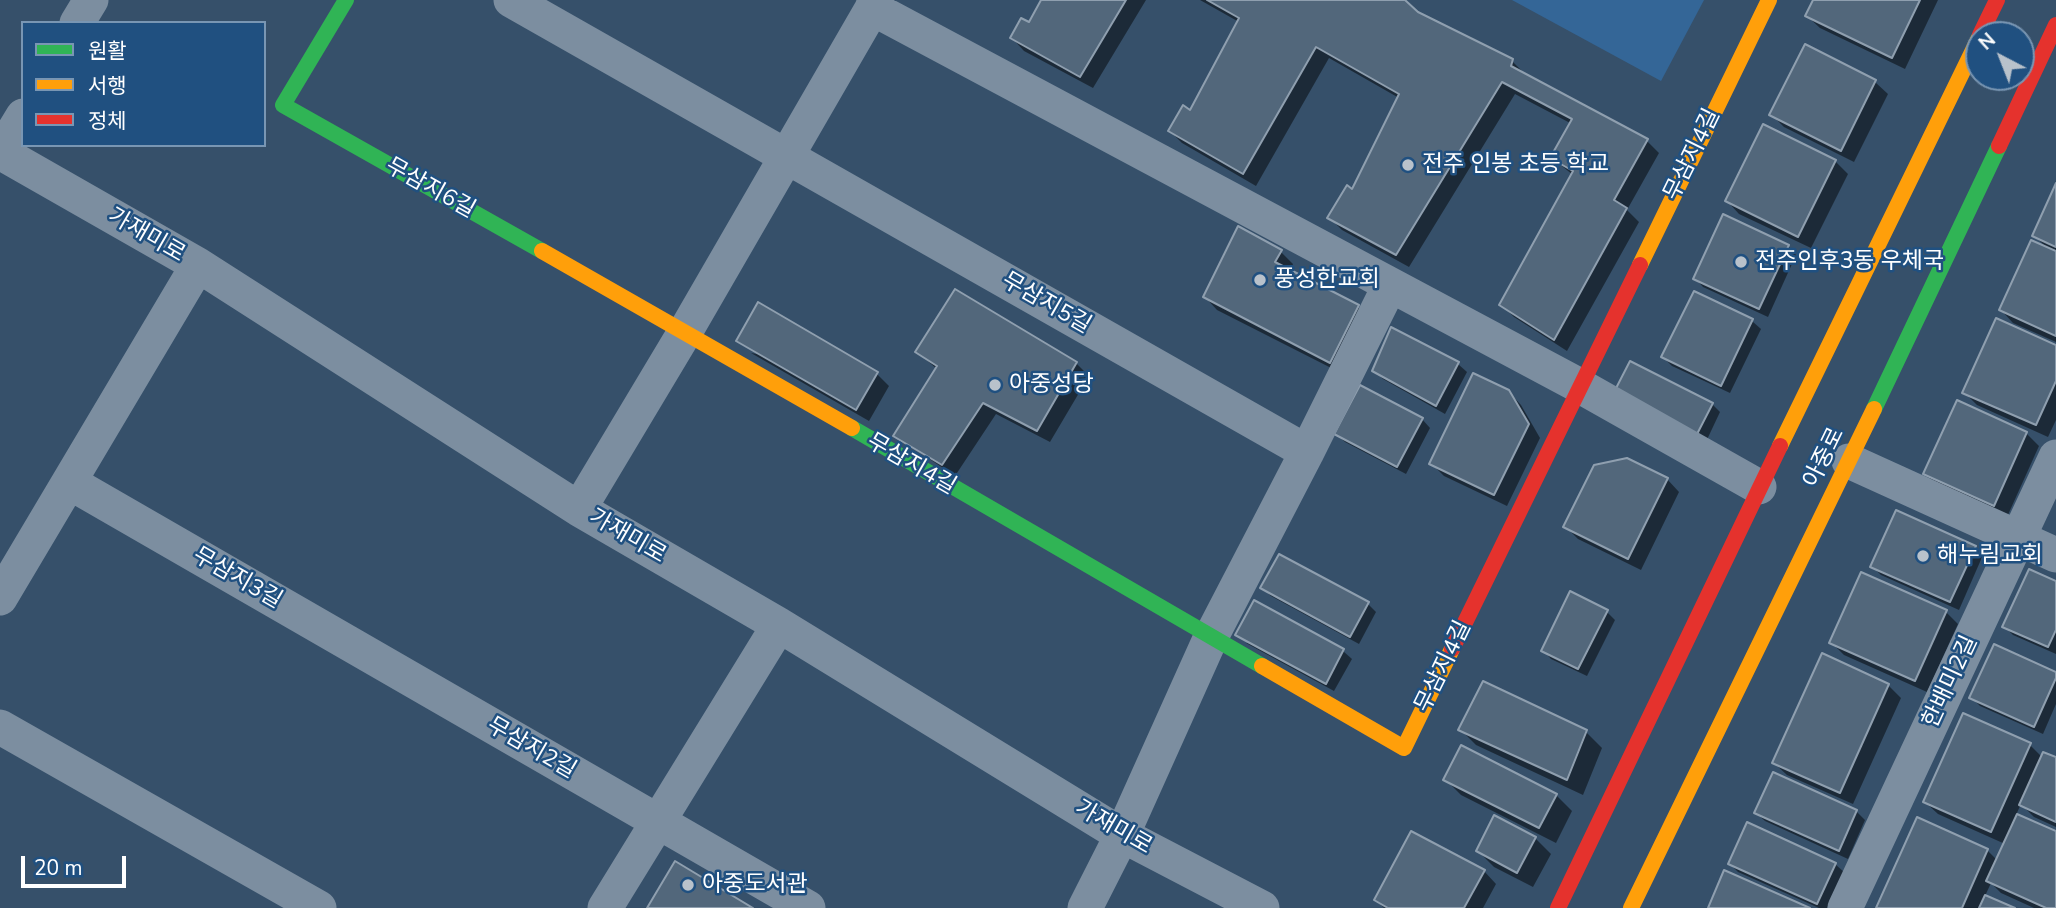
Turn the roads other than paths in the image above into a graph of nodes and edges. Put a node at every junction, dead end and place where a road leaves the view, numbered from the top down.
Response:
1 (91, 0) edge
2 (345, 0) edge
3 (511, 0) edge
4 (1769, 0) edge
5 (1997, 0) edge
6 (874, 4) edge
7 (78, 21) edge
8 (1987, 21) edge
9 (2056, 25) edge
10 (1965, 68) edge
11 (21, 119) edge
12 (0, 153) edge
13 (785, 156) junction
14 (198, 265) junction
15 (1390, 285) junction
16 (685, 332) junction
17 (1580, 386) junction
18 (1307, 452) junction
19 (2056, 457) edge
20 (1849, 461) junction
21 (69, 482) junction
22 (1759, 486) junction
23 (579, 509) junction
24 (2019, 537) junction
25 (2056, 555) edge
26 (0, 598) edge
27 (779, 625) junction
28 (1212, 637) junction
29 (404, 676) joint
30 (0, 727) edge
31 (658, 822) junction
32 (1122, 835) junction
33 (319, 908) edge
34 (605, 908) edge
35 (808, 908) edge
36 (1085, 908) edge
37 (1262, 908) edge
38 (1558, 908) edge
39 (1631, 908) edge
40 (1846, 908) edge

1 - 7 street
2 - 16 street, 무삼지6길
3 - 13 street, 무삼지5길
4 - 17 street, 무삼지4길
5 - 8 street, 아중로
6 - 13 street
6 - 15 street
9 - 20 street, 아중로
10 - 22 street, 아중로
11 - 12 street
12 - 14 street, 가재미로
13 - 16 street
13 - 18 street, 무삼지5길
14 - 21 street
14 - 23 street, 가재미로
15 - 17 street
15 - 18 street
16 - 23 street
16 - 28 street, 무삼지4길
17 - 22 street
17 - 28 street, 무삼지4길
18 - 28 street
19 - 24 street, 한배미2길
20 - 24 street
20 - 39 street, 아중로
21 - 26 street
21 - 29 street, 무삼지3길
22 - 38 street, 아중로
23 - 27 street, 가재미로
24 - 25 street
24 - 40 street, 한배미2길
27 - 31 street
27 - 32 street, 가재미로
28 - 32 street
29 - 31 street, 무삼지2길
30 - 33 street
31 - 34 street
31 - 35 street, 무삼지2길
32 - 36 street
32 - 37 street, 가재미로

